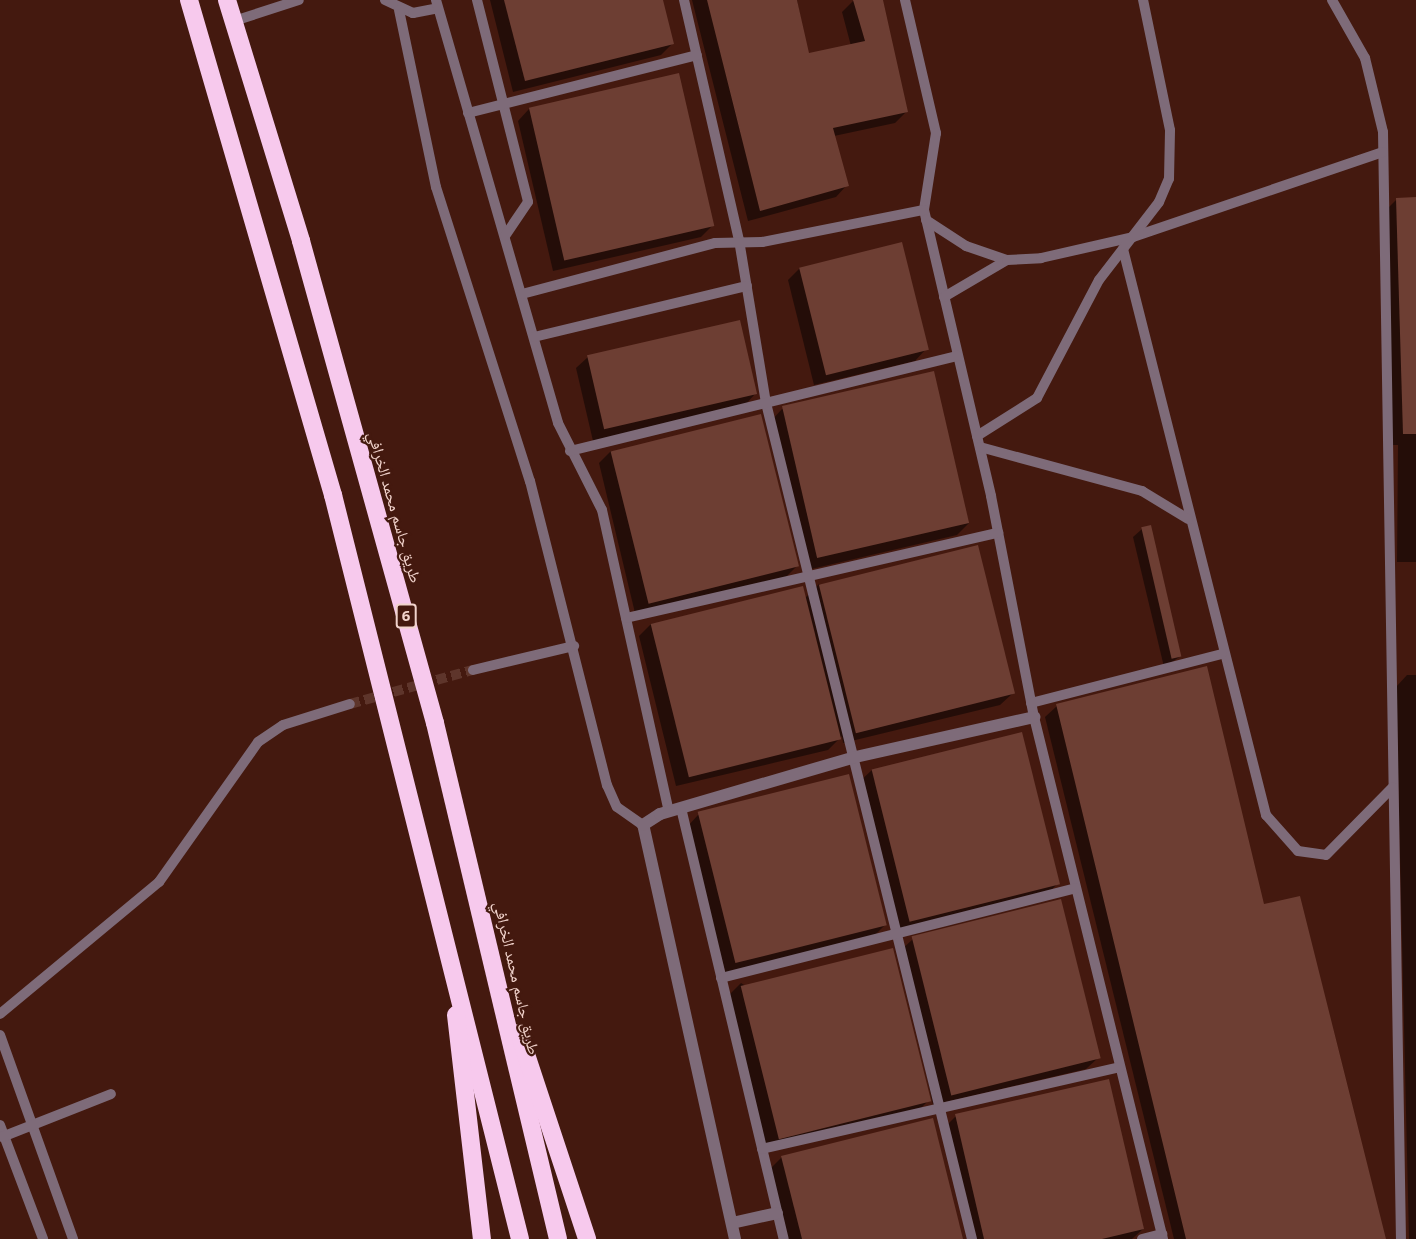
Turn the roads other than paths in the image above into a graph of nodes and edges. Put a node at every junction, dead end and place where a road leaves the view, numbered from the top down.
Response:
1 (184, 0) edge
2 (189, 0) edge
3 (227, 0) edge
4 (299, 0) edge
5 (385, 0) edge
6 (477, 0) edge
7 (684, 0) edge
8 (905, 0) edge
9 (1143, 0) edge
10 (1332, 0) edge
11 (437, 4) edge
12 (399, 10) junction
13 (234, 21) junction
14 (196, 23) junction
15 (697, 55) junction
16 (501, 105) junction
17 (468, 113) junction
18 (1383, 152) junction
19 (925, 215) junction
20 (505, 236) junction
21 (1133, 237) junction
22 (739, 240) junction
23 (1123, 249) junction
24 (1007, 260) junction
25 (747, 286) junction
26 (522, 294) junction
27 (944, 297) junction
28 (534, 337) junction
29 (958, 356) junction
30 (766, 403) junction
31 (979, 442) junction
32 (570, 451) junction
33 (1188, 519) junction
34 (999, 533) junction
35 (808, 577) junction
36 (626, 618) junction
37 (574, 646) junction
38 (1222, 654) junction
39 (473, 670) tunnel mouth
40 (1031, 703) junction
41 (350, 704) tunnel mouth
42 (1034, 717) junction
43 (851, 758) junction
44 (1393, 787) junction
45 (675, 810) junction
46 (643, 825) junction
47 (1076, 888) junction
48 (898, 936) junction
49 (452, 962) junction
50 (721, 978) junction
51 (500, 990) junction
52 (0, 1014) edge
53 (0, 1035) edge
54 (1120, 1067) junction
55 (111, 1094) dead end
56 (940, 1111) junction
57 (31, 1125) junction
58 (2, 1132) edge
59 (762, 1149) junction
60 (777, 1213) junction
61 (732, 1223) junction
62 (1162, 1237) edge
63 (43, 1239) edge
64 (73, 1239) edge
65 (482, 1239) edge
66 (520, 1239) edge
67 (558, 1239) edge
68 (587, 1239) edge
69 (735, 1239) edge
70 (784, 1239) edge
71 (972, 1239) edge
72 (1142, 1239) edge
73 (1401, 1239) edge

1 - 14 highway
2 - 14 highway
3 - 13 highway, طريق جاسم محمد الخرافي / 6
4 - 13 street
5 - 12 street
6 - 16 street
7 - 15 street
8 - 19 street
9 - 21 street
10 - 18 street
11 - 12 street
11 - 17 street
12 - 37 street
13 - 51 highway, طريق جاسم محمد الخرافي / 6
14 - 49 highway
15 - 16 street
15 - 22 street
16 - 17 street
16 - 20 street
17 - 20 street
18 - 21 street
18 - 44 street
19 - 22 street
19 - 24 street
19 - 27 street
20 - 26 street
21 - 23 street
21 - 24 street
22 - 25 street
22 - 26 street
23 - 31 street
23 - 33 street
24 - 27 street
25 - 28 street
25 - 30 street
26 - 28 street
27 - 29 street
28 - 32 street
29 - 30 street
29 - 31 street
30 - 32 street
30 - 35 street
31 - 33 street
31 - 34 street
32 - 36 street
33 - 38 street
34 - 35 street
34 - 40 street
35 - 36 street
35 - 43 street
36 - 45 street
37 - 39 street
37 - 46 street
38 - 40 street
38 - 44 street
40 - 42 street
41 - 52 street
42 - 43 street
42 - 47 street
43 - 45 street
43 - 48 street
44 - 73 street
45 - 46 street
45 - 50 street
46 - 61 street
47 - 48 street
47 - 54 street
48 - 50 street
48 - 56 street
49 - 65 highway
49 - 66 highway
50 - 59 street
51 - 67 highway, طريق جاسم محمد الخرافي / 6
51 - 68 highway
53 - 57 street
54 - 56 street
54 - 62 street
55 - 57 street
56 - 59 street
56 - 71 street
57 - 58 street
57 - 64 street
58 - 63 street
59 - 60 street
60 - 61 street
60 - 70 street
61 - 69 street
62 - 72 street

